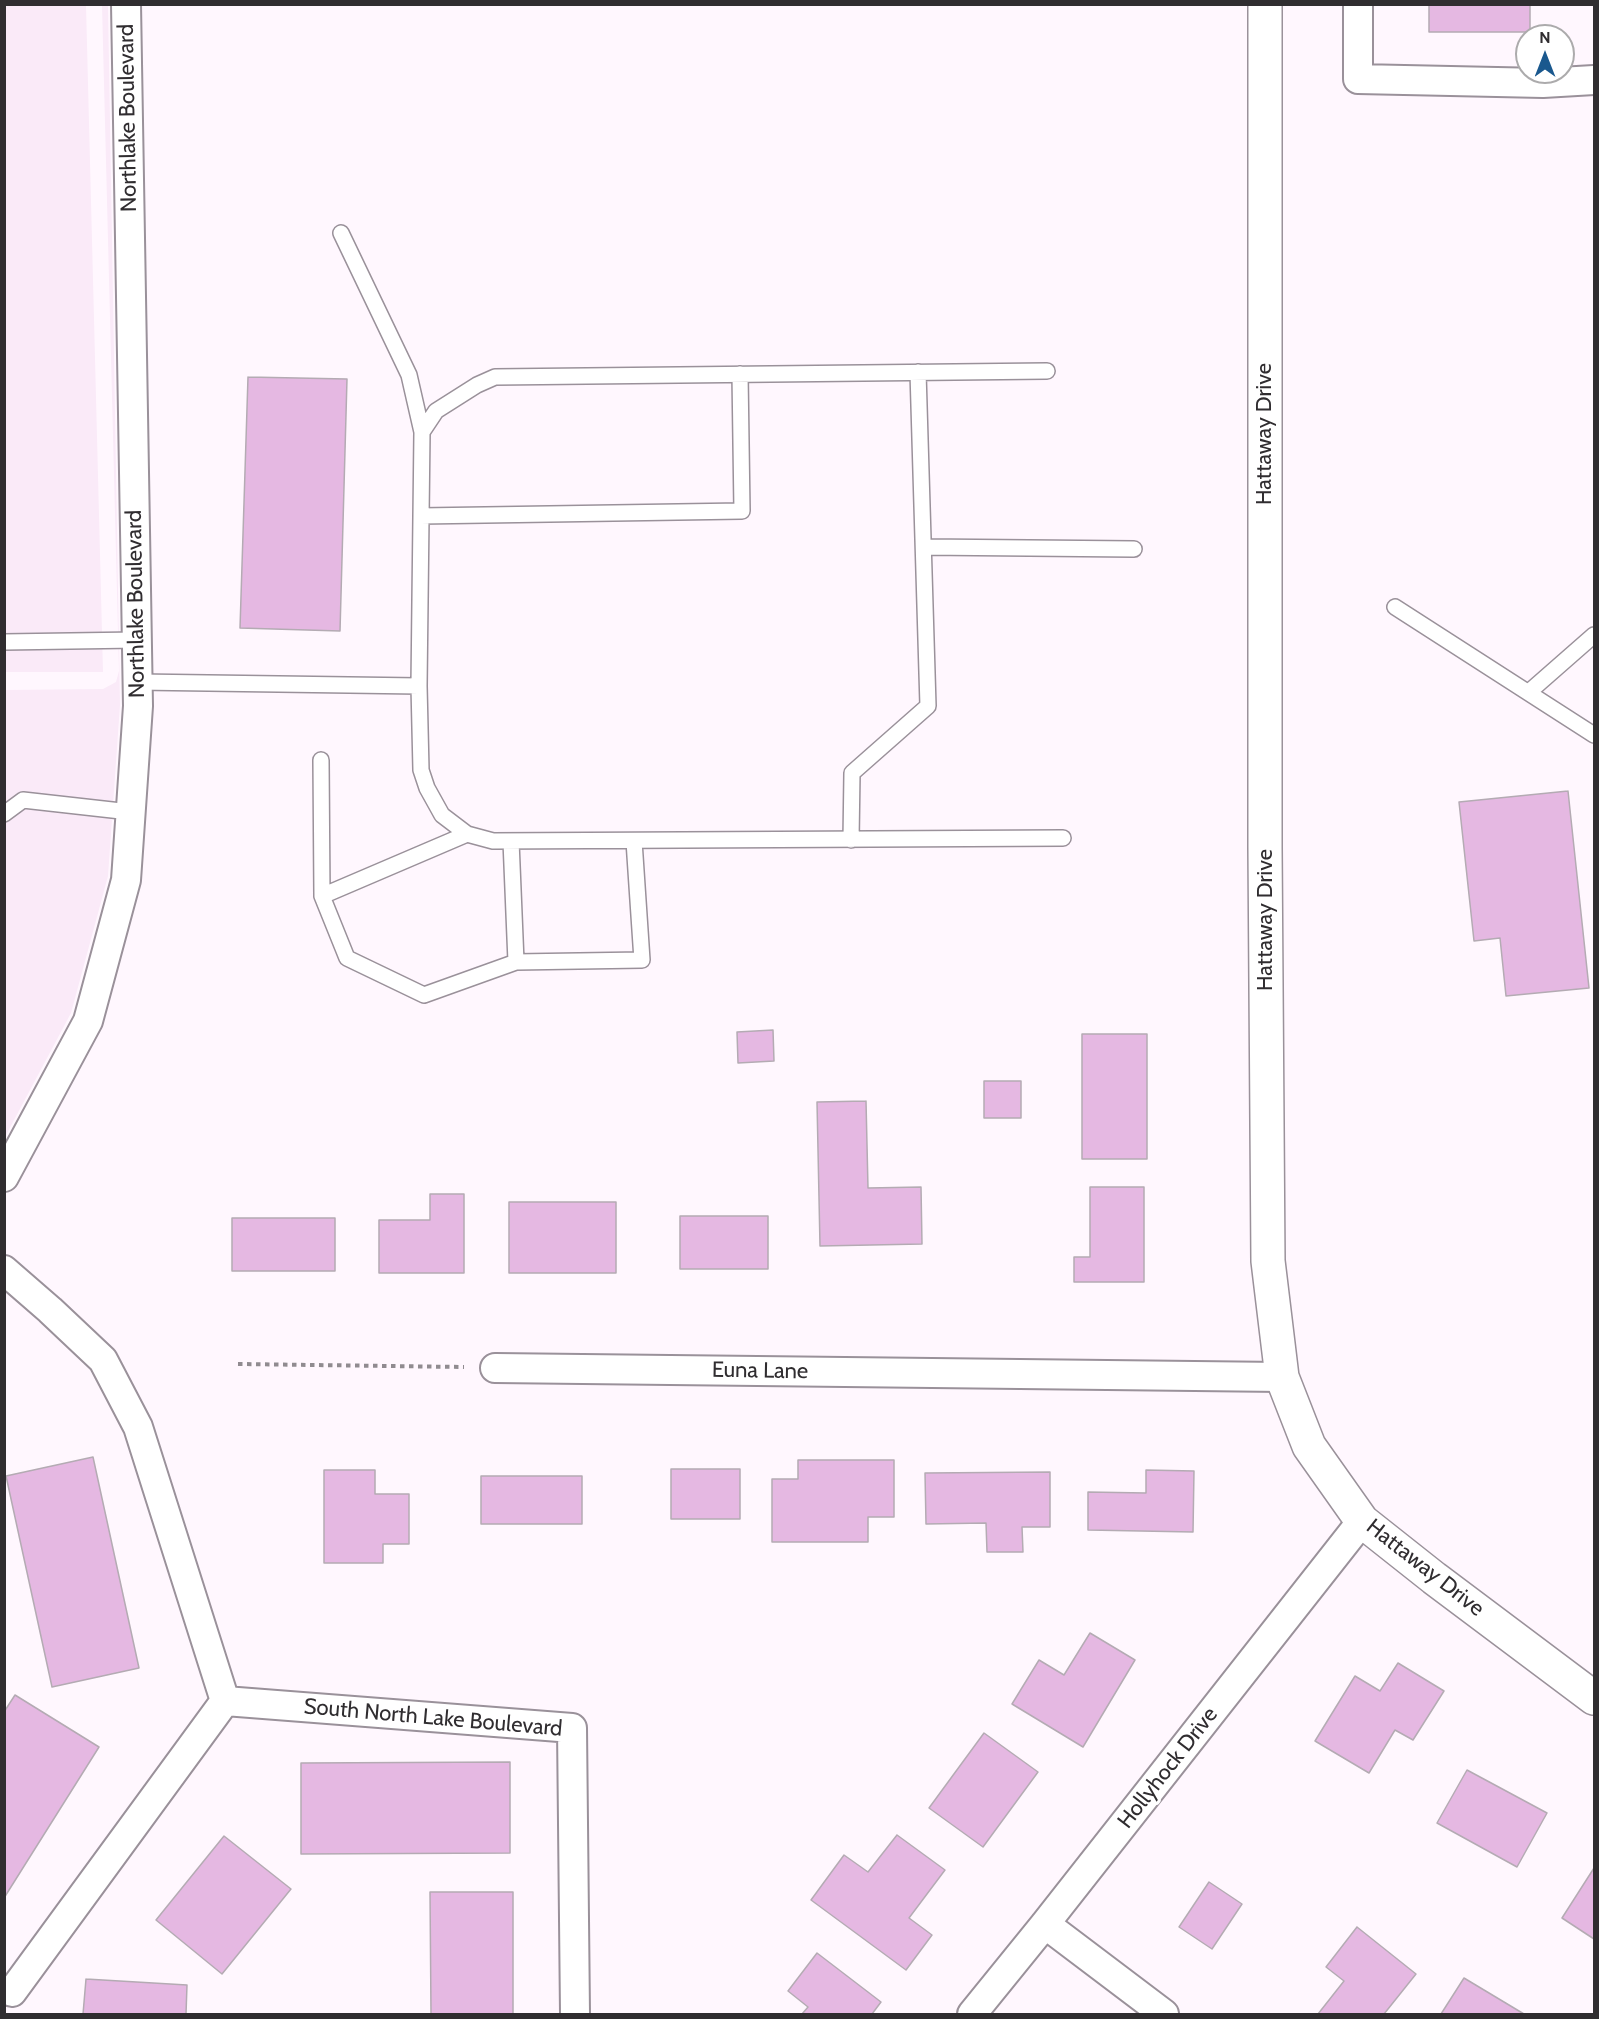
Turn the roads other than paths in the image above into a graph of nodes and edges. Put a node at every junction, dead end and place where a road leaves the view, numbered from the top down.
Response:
1 (126, 4) edge
2 (1264, 4) edge
3 (1358, 4) edge
4 (1594, 80) edge
5 (341, 233) dead end
6 (1047, 371) dead end
7 (918, 372) junction
8 (740, 374) junction
9 (422, 432) junction
10 (421, 516) junction
11 (924, 547) junction
12 (1134, 549) dead end
13 (1395, 607) dead end
14 (1594, 634) edge
15 (137, 640) junction
16 (4, 642) edge
17 (138, 682) junction
18 (419, 686) junction
19 (1528, 692) junction
20 (1594, 735) edge
21 (321, 760) dead end
22 (130, 812) junction
23 (4, 814) edge
24 (467, 834) junction
25 (1063, 838) dead end
26 (851, 840) junction
27 (511, 841) junction
28 (634, 841) junction
29 (322, 896) junction
30 (516, 962) junction
31 (4, 1177) edge
32 (4, 1270) edge
33 (495, 1368) road end
34 (1282, 1377) junction
35 (1362, 1521) junction
36 (1594, 1698) edge
37 (225, 1701) junction
38 (1045, 1924) junction
39 (10, 2000) edge
40 (575, 2014) edge
41 (972, 2014) edge
42 (1164, 2014) edge

1 - 15 street, Northlake Boulevard
2 - 34 street, Hattaway Drive
3 - 4 street
5 - 9 lane
6 - 7 lane
7 - 8 lane
7 - 11 lane
8 - 9 lane
8 - 10 lane
9 - 10 lane
10 - 18 lane
11 - 12 lane
11 - 26 lane
13 - 19 lane
14 - 19 lane
15 - 16 lane
15 - 17 street, Northlake Boulevard
17 - 18 lane
17 - 22 street, Northlake Boulevard
18 - 24 lane
19 - 20 lane
21 - 29 lane
22 - 23 lane
22 - 31 street, Northlake Boulevard
24 - 27 lane
24 - 29 lane
25 - 26 lane
26 - 28 lane
27 - 28 lane
27 - 30 lane
28 - 30 lane
29 - 30 lane
32 - 37 street
33 - 34 street, Euna Lane
34 - 35 street, Hattaway Drive
35 - 36 street, Hattaway Drive
35 - 38 street, Hollyhock Drive
37 - 39 street
37 - 40 street, South North Lake Boulevard
38 - 41 street, Hollyhock Drive
38 - 42 street

